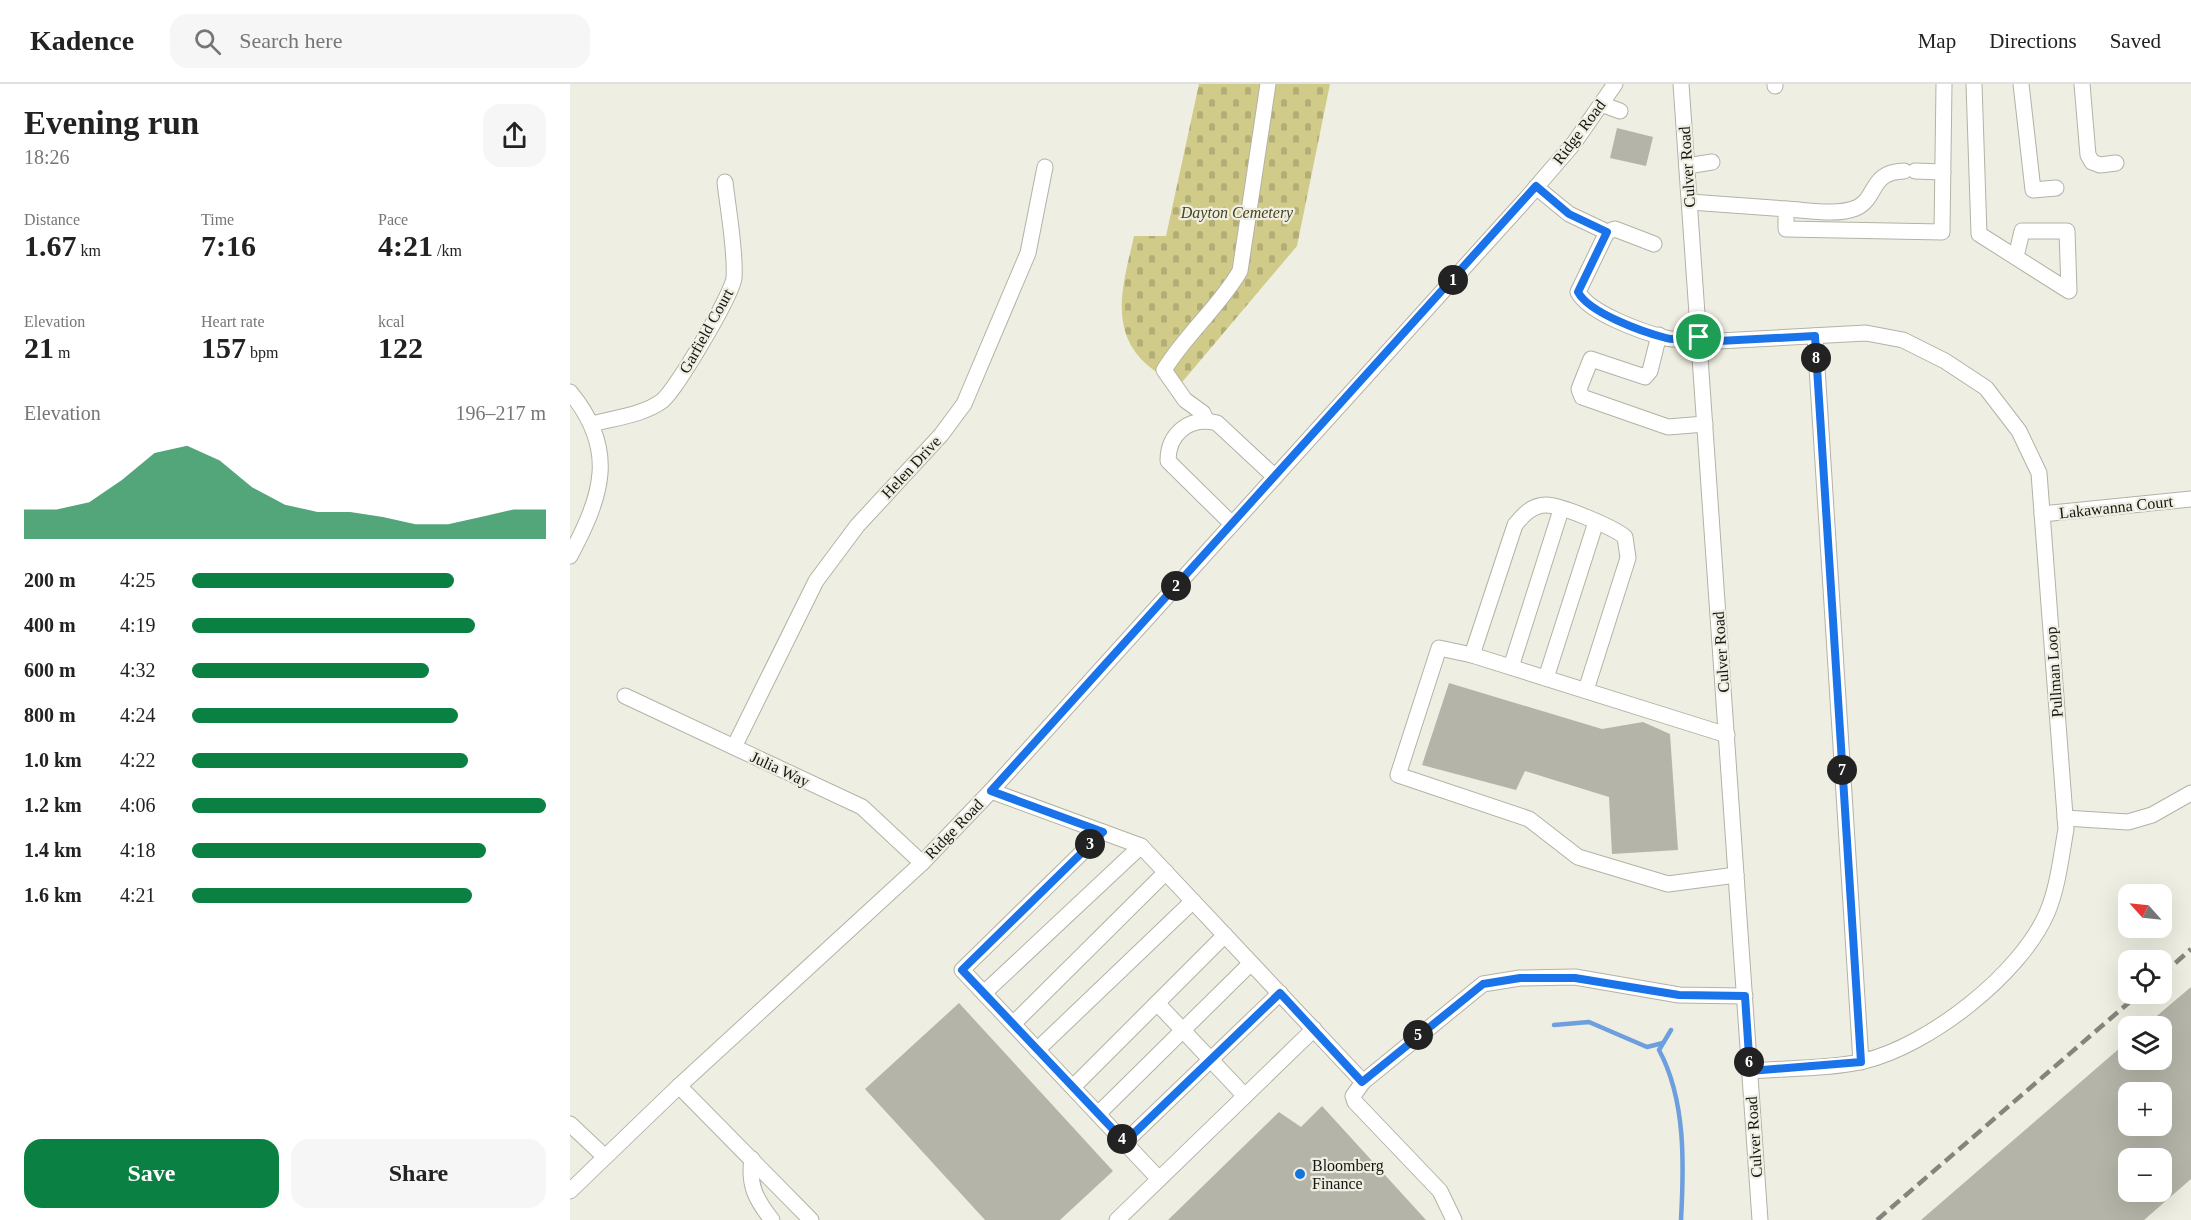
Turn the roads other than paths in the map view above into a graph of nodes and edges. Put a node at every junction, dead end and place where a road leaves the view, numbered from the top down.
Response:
1 (1268, 84) edge
2 (1615, 84) edge
3 (1944, 84) edge
4 (1974, 84) edge
5 (2021, 84) edge
6 (2082, 84) edge
7 (1682, 85) edge
8 (1601, 104) junction
9 (1620, 111) dead end
10 (1712, 162) dead end
11 (2116, 163) dead end
12 (1687, 166) junction
13 (1045, 167) dead end
14 (1943, 172) junction
15 (725, 182) dead end
16 (1536, 186) junction
17 (2056, 188) dead end
18 (1690, 202) junction
19 (1786, 209) junction
20 (1607, 232) junction
21 (1654, 244) dead end
22 (2016, 257) junction
23 (1659, 335) junction
24 (1815, 336) junction
25 (1699, 340) junction
26 (570, 392) edge
27 (1206, 420) junction
28 (592, 424) junction
29 (1705, 424) junction
30 (1275, 477) junction
31 (2191, 499) edge
32 (1561, 510) junction
33 (2042, 514) junction
34 (1596, 522) junction
35 (1232, 524) junction
36 (570, 554) edge
37 (1473, 655) junction
38 (1511, 667) junction
39 (1546, 678) junction
40 (1586, 690) junction
41 (625, 696) dead end
42 (1727, 735) junction
43 (734, 747) junction
44 (991, 791) junction
45 (2191, 793) edge
46 (2065, 818) junction
47 (1103, 832) junction
48 (1141, 846) junction
49 (921, 863) junction
50 (1166, 872) junction
51 (1736, 875) junction
52 (1193, 901) junction
53 (1225, 935) junction
54 (1251, 963) junction
55 (984, 993) junction
56 (1280, 993) junction
57 (1745, 996) junction
58 (1157, 1004) junction
59 (1013, 1024) junction
60 (1314, 1029) junction
61 (1182, 1030) junction
62 (1037, 1050) junction
63 (1210, 1059) junction
64 (1861, 1062) junction
65 (1750, 1071) junction
66 (1362, 1082) junction
67 (679, 1086) junction
68 (1072, 1087) junction
69 (1245, 1096) junction
70 (1098, 1114) junction
71 (570, 1124) edge
72 (1125, 1142) junction
73 (605, 1157) junction
74 (752, 1159) junction
75 (1160, 1179) junction
76 (570, 1191) edge
77 (772, 1220) edge
78 (811, 1220) edge
79 (1117, 1220) edge
80 (1454, 1220) edge
81 (1760, 1220) edge

1 - 27 street
2 - 8 street, Ridge Road
3 - 14 street
4 - 22 street
5 - 17 street
6 - 11 street
7 - 12 street, Culver Road
8 - 9 street
8 - 16 street, Ridge Road
10 - 12 street
12 - 18 street, Culver Road
13 - 43 street, Helen Drive
14 - 19 street
14 - 19 street
15 - 28 street, Garfield Court
16 - 20 street
16 - 30 street, Ridge Road
18 - 19 street
18 - 25 street, Culver Road
20 - 21 street
20 - 23 street, Pullman Loop
22 - 22 street
23 - 25 street, Pullman Loop
23 - 29 street
24 - 25 street, Pullman Loop
24 - 33 street, Pullman Loop
24 - 64 street
25 - 29 street, Culver Road
26 - 28 street
27 - 30 street
27 - 35 street
28 - 36 street
29 - 42 street, Culver Road
30 - 35 street, Ridge Road
31 - 33 street, Lakawanna Court
32 - 34 street
32 - 37 street
32 - 38 street
33 - 46 street, Pullman Loop
34 - 39 street
34 - 40 street
35 - 44 street, Ridge Road
37 - 38 street
37 - 51 street
38 - 39 street
39 - 40 street
40 - 42 street
41 - 43 street, Julia Way
42 - 51 street, Culver Road
43 - 49 street, Julia Way
44 - 47 street
44 - 49 street, Ridge Road
45 - 46 street
46 - 64 street, Pullman Loop
47 - 48 street
47 - 55 street
48 - 50 street
48 - 55 street
49 - 67 street, Ridge Road
50 - 52 street
50 - 59 street
51 - 57 street, Culver Road
52 - 53 street
52 - 62 street
53 - 54 street
53 - 58 street
54 - 56 street
54 - 61 street
55 - 59 street
56 - 60 street
56 - 63 street
57 - 65 street, Culver Road
57 - 66 street
58 - 61 street
58 - 68 street
59 - 62 street
60 - 66 street
60 - 69 street
61 - 63 street
61 - 70 street
62 - 68 street
63 - 69 street
63 - 72 street
64 - 65 street, Pullman Loop
65 - 81 street, Culver Road
66 - 80 street
67 - 73 street, Ridge Road
67 - 74 street
68 - 70 street
69 - 75 street
70 - 72 street
71 - 73 street
72 - 75 street
73 - 76 street, Ridge Road
74 - 77 street
74 - 78 street
75 - 79 street

